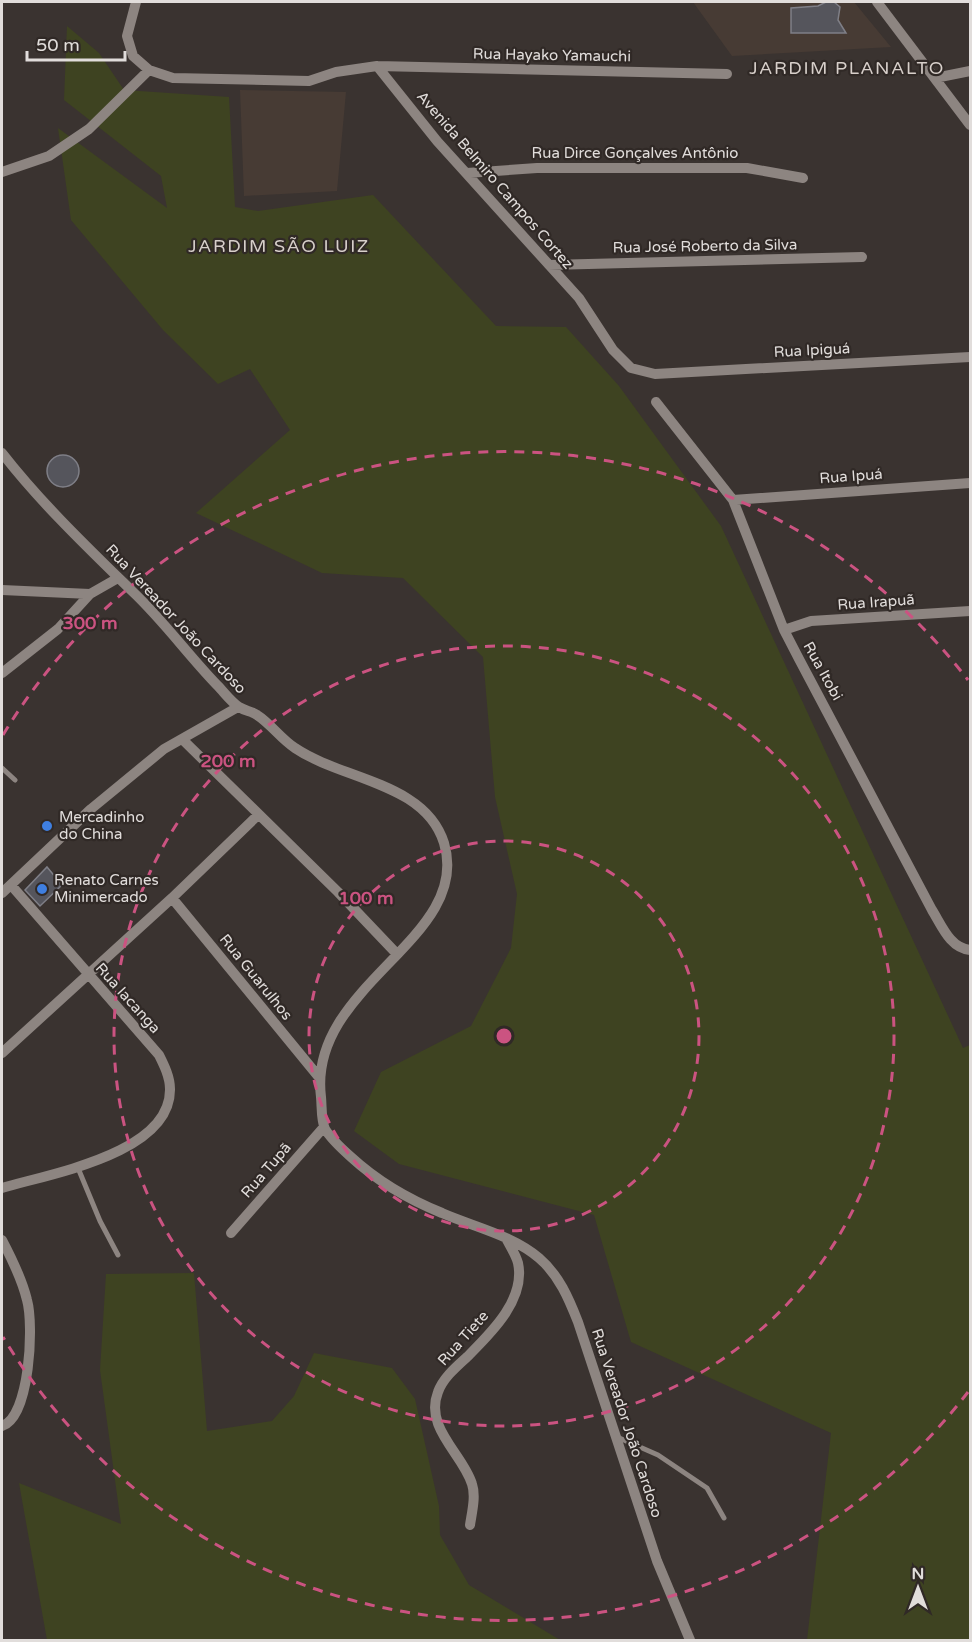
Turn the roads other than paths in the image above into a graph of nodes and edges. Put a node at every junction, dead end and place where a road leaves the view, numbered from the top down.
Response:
1 (136, 2) edge
2 (877, 2) edge
3 (376, 66) junction
4 (149, 70) junction
5 (970, 70) edge
6 (728, 74) dead end
7 (935, 78) junction
8 (970, 125) edge
9 (2, 172) edge
10 (467, 173) junction
11 (803, 178) dead end
12 (862, 257) dead end
13 (549, 265) junction
14 (970, 357) edge
15 (655, 374) joint
16 (656, 402) dead end
17 (2, 453) edge
18 (970, 483) edge
19 (733, 500) junction
20 (118, 579) junction
21 (2, 590) edge
22 (90, 594) junction
23 (970, 611) edge
24 (784, 630) junction
25 (2, 673) edge
26 (238, 707) junction
27 (183, 740) junction
28 (2, 768) edge
29 (15, 780) dead end
30 (257, 816) junction
31 (11, 885) junction
32 (2, 893) edge
33 (172, 898) junction
34 (970, 950) edge
35 (396, 953) junction
36 (87, 975) junction
37 (2, 1053) edge
38 (318, 1076) junction
39 (324, 1127) junction
40 (77, 1166) junction
41 (2, 1188) edge
42 (231, 1233) dead end
43 (506, 1238) junction
44 (2, 1240) edge
45 (118, 1255) dead end
46 (2, 1426) edge
47 (615, 1436) junction
48 (724, 1518) dead end
49 (470, 1525) dead end
50 (690, 1641) edge

1 - 4 street
2 - 7 street
3 - 4 street
3 - 6 street, Rua Hayako Yamauchi
3 - 10 street, Avenida Belmiro Campos Cortez
4 - 9 street
5 - 7 street
7 - 8 street
10 - 11 street, Rua Dirce Gonçalves Antônio
10 - 13 street, Avenida Belmiro Campos Cortez
12 - 13 street, Rua José Roberto da Silva
13 - 15 street, Avenida Belmiro Campos Cortez
14 - 15 street, Rua Ipiguá
16 - 19 street, Rua Itobi
17 - 20 street, Rua Vereador João Cardoso
18 - 19 street, Rua Ipuá
19 - 24 street, Rua Itobi
20 - 22 street
20 - 26 street, Rua Vereador João Cardoso
21 - 22 street
22 - 25 street
23 - 24 street, Rua Irapuã
24 - 34 street, Rua Itobi
26 - 27 street
26 - 35 street, Rua Vereador João Cardoso
27 - 30 street
27 - 31 street
28 - 29 lane
30 - 33 street
30 - 35 street
31 - 32 street
31 - 36 street, Rua Iacanga
33 - 36 street
33 - 38 street, Rua Guarulhos
35 - 38 street, Rua Vereador João Cardoso
36 - 37 street
36 - 40 street, Rua Iacanga
38 - 39 street
39 - 42 street, Rua Tupã
39 - 43 street, Rua Vereador João Cardoso
40 - 41 street, Rua Iacanga
40 - 45 lane
43 - 47 street, Rua Vereador João Cardoso
43 - 49 street, Rua Tiete
44 - 46 street
47 - 48 lane
47 - 50 street, Rua Vereador João Cardoso

